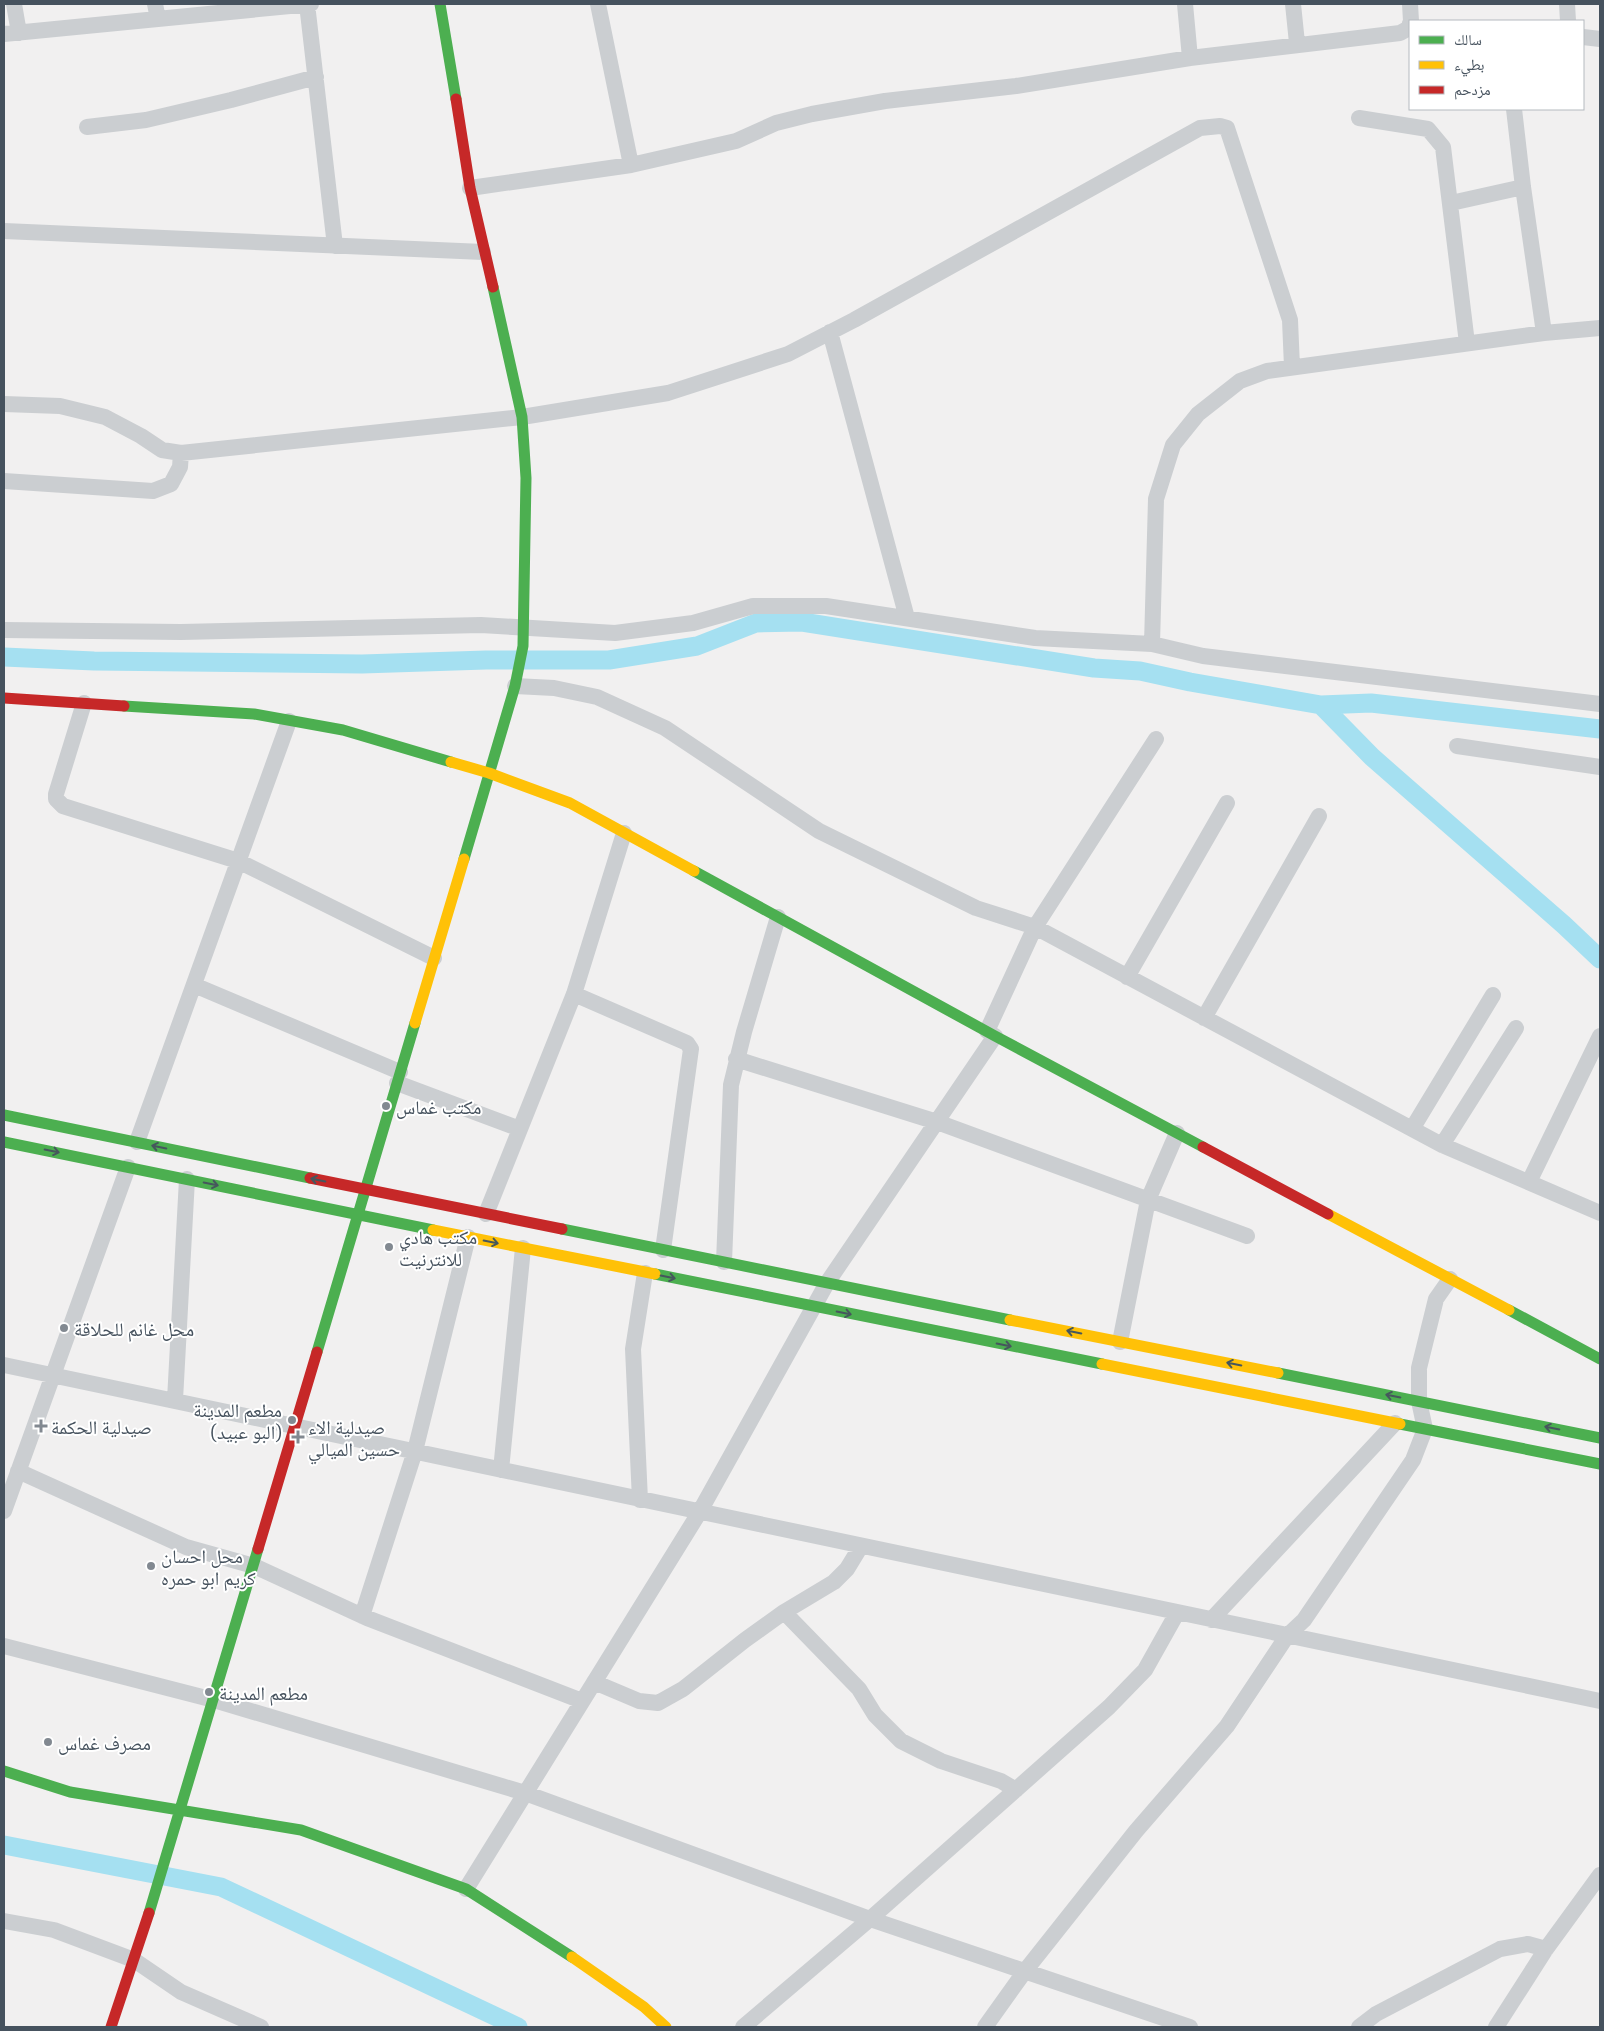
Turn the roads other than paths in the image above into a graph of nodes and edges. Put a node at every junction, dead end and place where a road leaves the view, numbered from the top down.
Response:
1 (14, 4) edge
2 (307, 4) edge
3 (311, 4) edge
4 (442, 4) edge
5 (598, 4) edge
6 (1185, 4) edge
7 (1293, 4) edge
8 (1410, 4) edge
9 (1567, 4) edge
10 (156, 11) edge
11 (1410, 20) edge
12 (1568, 20) edge
13 (1409, 25) edge
14 (11, 34) edge
15 (1584, 37) edge
16 (1600, 39) edge
17 (1297, 44) junction
18 (1190, 58) junction
19 (316, 77) junction
20 (1514, 110) edge
21 (1359, 118) dead end
22 (87, 127) dead end
23 (631, 164) junction
24 (1523, 187) junction
25 (470, 188) junction
26 (1451, 203) junction
27 (4, 231) edge
28 (335, 246) junction
29 (483, 252) junction
30 (1600, 328) edge
31 (830, 332) junction
32 (1544, 333) junction
33 (1467, 343) junction
34 (1292, 368) junction
35 (4, 404) edge
36 (522, 417) junction
37 (181, 453) junction
38 (4, 481) edge
39 (907, 618) junction
40 (524, 626) junction
41 (4, 630) edge
42 (1152, 644) junction
43 (515, 686) junction
44 (4, 698) edge
45 (84, 703) junction
46 (1600, 704) edge
47 (289, 720) junction
48 (1156, 739) dead end
49 (1457, 746) dead end
50 (1600, 767) edge
51 (489, 773) junction
52 (1227, 803) dead end
53 (1319, 816) dead end
54 (624, 833) junction
55 (238, 861) junction
56 (778, 916) junction
57 (1035, 927) junction
58 (434, 958) junction
59 (1127, 977) junction
60 (194, 985) junction
61 (574, 994) junction
62 (1493, 995) dead end
63 (1204, 1018) junction
64 (1516, 1028) dead end
65 (991, 1034) junction
66 (1600, 1036) edge
67 (736, 1059) junction
68 (399, 1078) junction
69 (4, 1115) edge
70 (937, 1122) junction
71 (520, 1129) junction
72 (1412, 1129) junction
73 (1177, 1133) junction
74 (4, 1142) edge
75 (137, 1142) junction
76 (1442, 1145) junction
77 (128, 1167) junction
78 (187, 1179) junction
79 (1529, 1182) junction
80 (366, 1190) junction
81 (1148, 1200) junction
82 (1600, 1213) edge
83 (486, 1214) junction
84 (358, 1215) junction
85 (1247, 1236) dead end
86 (468, 1237) junction
87 (523, 1248) junction
88 (663, 1250) junction
89 (724, 1262) junction
90 (645, 1273) junction
91 (1450, 1279) junction
92 (827, 1283) junction
93 (814, 1307) junction
94 (1120, 1342) junction
95 (1600, 1359) edge
96 (4, 1365) edge
97 (52, 1375) junction
98 (175, 1400) junction
99 (1419, 1401) junction
100 (1395, 1423) junction
101 (296, 1426) junction
102 (1425, 1429) junction
103 (1600, 1438) edge
104 (415, 1451) junction
105 (1600, 1464) edge
106 (501, 1470) junction
107 (18, 1471) junction
108 (640, 1500) junction
109 (4, 1511) edge
110 (699, 1512) junction
111 (861, 1546) junction
112 (254, 1566) junction
113 (784, 1612) junction
114 (1177, 1613) junction
115 (362, 1616) junction
116 (1211, 1620) junction
117 (1287, 1636) junction
118 (4, 1646) edge
119 (594, 1682) junction
120 (214, 1700) junction
121 (582, 1701) junction
122 (1600, 1701) edge
123 (4, 1771) edge
124 (1016, 1790) junction
125 (525, 1793) junction
126 (182, 1810) junction
127 (1600, 1874) edge
128 (466, 1889) junction
129 (870, 1919) junction
130 (4, 1921) edge
131 (1546, 1949) junction
132 (134, 1960) junction
133 (1025, 1971) junction
134 (110, 2027) edge
135 (261, 2027) edge
136 (666, 2027) edge
137 (743, 2027) edge
138 (985, 2027) edge
139 (1190, 2027) edge
140 (1358, 2027) edge
141 (1496, 2027) edge

1 - 14 street
2 - 3 street
2 - 10 street
2 - 19 street
4 - 25 street
5 - 23 street
6 - 18 street
7 - 17 street
8 - 11 street
9 - 12 street
10 - 14 street
13 - 17 street
15 - 16 street
17 - 18 street
18 - 23 street
19 - 22 street
19 - 28 street
20 - 24 street
21 - 26 street
23 - 25 street
24 - 26 street
24 - 32 street
25 - 29 street
26 - 33 street
27 - 28 street
28 - 29 street
29 - 36 street
30 - 32 street
31 - 34 street
31 - 36 street
31 - 39 street
32 - 33 street
33 - 34 street
34 - 42 street
35 - 37 street
36 - 37 street
36 - 40 street
37 - 38 street
39 - 40 street
39 - 42 street
40 - 41 street
40 - 43 street
42 - 46 street
43 - 51 street
43 - 57 street
44 - 45 street
45 - 47 street
45 - 55 street
47 - 51 street
47 - 55 street
48 - 57 street
49 - 50 street
51 - 54 street
51 - 58 street
52 - 59 street
53 - 63 street
54 - 56 street
54 - 61 street
55 - 58 street
55 - 60 street
56 - 65 street
56 - 67 street
57 - 59 street
57 - 65 street
58 - 68 street
59 - 63 street
60 - 68 street
60 - 75 street
61 - 71 street
61 - 88 street
62 - 72 street
63 - 72 street
64 - 76 street
65 - 70 street
65 - 73 street
66 - 79 street
67 - 70 street
67 - 89 street
68 - 71 street
68 - 80 street
69 - 75 street
70 - 81 street
70 - 92 street
71 - 83 street
72 - 76 street
73 - 81 street
73 - 91 street
74 -> 77 street
80 -> 75 street
76 - 79 street
77 - 78 street
77 - 97 street
78 -> 84 street
78 - 98 street
79 - 82 street
80 - 83 street
80 - 84 street
81 - 85 street
81 - 94 street
83 - 88 street
84 - 86 street
84 - 101 street
86 -> 87 street
86 - 104 street
87 - 90 street
87 - 106 street
88 - 89 street
89 - 92 street
90 -> 93 street
90 - 108 street
91 - 95 street
91 - 99 street
92 - 93 street
94 -> 92 street
93 -> 100 street
93 - 110 street
99 -> 94 street
96 - 97 street
97 - 98 street
97 - 107 street
98 - 101 street
99 - 102 street
103 -> 99 street
100 - 102 street
100 - 116 street
101 - 104 street
101 - 112 street
102 - 105 street
102 - 117 street
104 - 106 street
104 - 115 street
106 - 108 street
107 - 109 street
107 - 112 street
108 - 110 street
110 - 111 street
110 - 119 street
111 - 113 street
111 - 114 street
112 - 115 street
112 - 120 street
113 - 119 street
113 - 124 street
114 - 116 street
114 - 124 street
115 - 121 street
116 - 117 street
117 - 122 street
117 - 133 street
118 - 120 street
119 - 121 street
120 - 125 street
120 - 126 street
121 - 125 street
123 - 126 street
124 - 129 street
125 - 128 street
125 - 129 street
126 - 128 street
126 - 132 street
127 - 131 street
128 - 136 street
129 - 133 street
129 - 137 street
130 - 132 street
131 - 140 street
131 - 141 street
132 - 134 street
132 - 135 street
133 - 138 street
133 - 139 street

